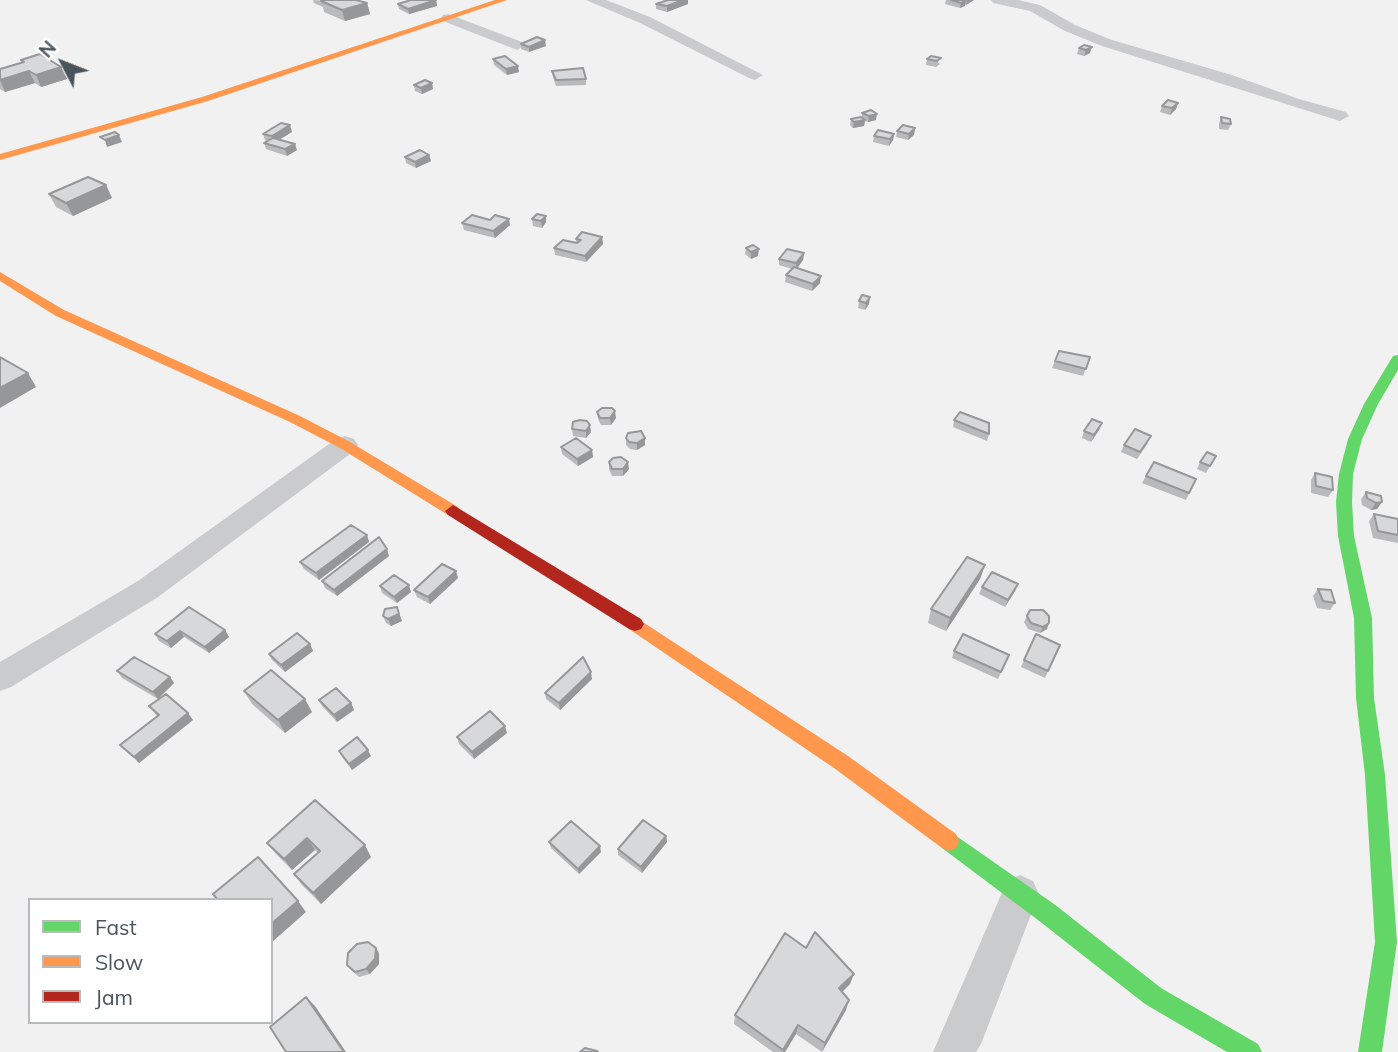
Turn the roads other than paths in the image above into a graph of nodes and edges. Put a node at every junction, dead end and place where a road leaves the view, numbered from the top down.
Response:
1 (503, 0) edge
2 (593, 0) edge
3 (998, 0) edge
4 (448, 18) junction
5 (517, 45) dead end
6 (755, 75) dead end
7 (1340, 116) dead end
8 (0, 157) edge
9 (0, 276) edge
10 (1398, 359) edge
11 (345, 445) junction
12 (0, 678) edge
13 (1020, 894) junction
14 (954, 1052) edge
15 (1250, 1052) edge
16 (1370, 1052) edge

1 - 4 street
2 - 6 street
3 - 7 street
4 - 5 street
4 - 8 street
9 - 11 street
10 - 16 street
11 - 12 street
11 - 13 street
13 - 14 street
13 - 15 street

